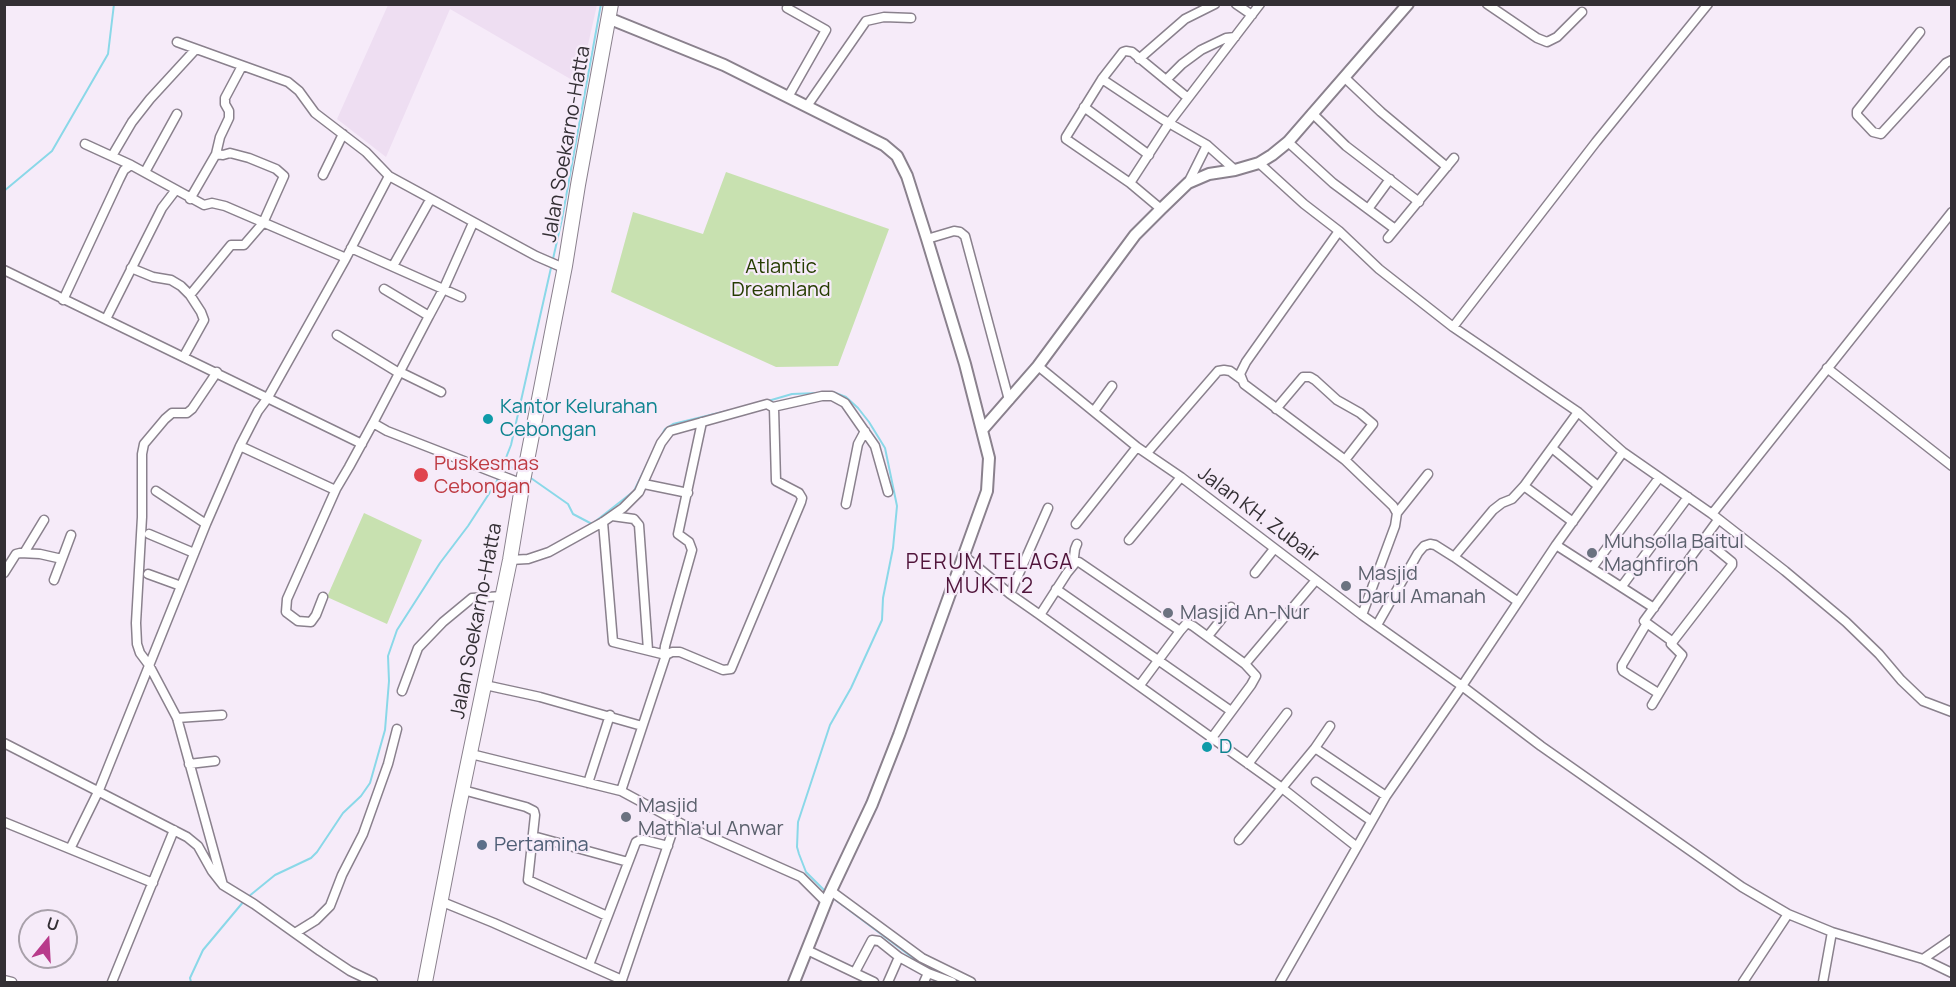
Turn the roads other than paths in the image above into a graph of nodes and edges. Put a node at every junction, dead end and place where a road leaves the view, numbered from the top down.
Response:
1 (1215, 4) edge
2 (1236, 4) edge
3 (1260, 4) edge
4 (1408, 4) edge
5 (1487, 4) edge
6 (1708, 4) edge
7 (787, 8) dead end
8 (610, 11) edge
9 (1582, 12) dead end
10 (1252, 15) junction
11 (911, 18) dead end
12 (1920, 32) dead end
13 (1235, 37) junction
14 (177, 42) dead end
15 (195, 50) junction
16 (1139, 58) junction
17 (1952, 60) edge
18 (242, 66) junction
19 (1344, 77) junction
20 (1102, 79) junction
21 (1166, 80) junction
22 (788, 97) junction
23 (1188, 98) junction
24 (807, 106) junction
25 (1084, 107) junction
26 (1312, 113) junction
27 (177, 114) dead end
28 (1170, 123) junction
29 (342, 134) junction
30 (1288, 142) junction
31 (85, 144) dead end
32 (1207, 145) junction
33 (216, 154) junction
34 (1149, 155) junction
35 (112, 156) junction
36 (1454, 158) dead end
37 (1259, 163) junction
38 (131, 165) junction
39 (1447, 167) junction
40 (1235, 170) junction
41 (145, 172) junction
42 (323, 175) dead end
43 (388, 176) junction
44 (1390, 179) junction
45 (1130, 183) junction
46 (1188, 183) junction
47 (175, 190) junction
48 (190, 199) junction
49 (430, 200) junction
50 (1419, 202) junction
51 (1161, 209) junction
52 (1368, 209) junction
53 (1952, 212) edge
54 (473, 223) junction
55 (263, 224) junction
56 (1395, 229) junction
57 (1339, 231) junction
58 (1388, 238) dead end
59 (927, 239) junction
60 (351, 248) junction
61 (346, 258) junction
62 (393, 266) junction
63 (562, 266) junction
64 (131, 268) junction
65 (4, 270) edge
66 (444, 288) junction
67 (384, 289) dead end
68 (190, 295) junction
69 (461, 297) dead end
70 (63, 300) junction
71 (429, 316) junction
72 (106, 319) junction
73 (1453, 327) junction
74 (337, 335) dead end
75 (184, 356) junction
76 (1038, 366) junction
77 (1827, 368) junction
78 (217, 372) junction
79 (399, 373) junction
80 (1241, 379) junction
81 (1112, 386) dead end
82 (441, 392) dead end
83 (267, 399) junction
84 (1009, 400) junction
85 (772, 407) junction
86 (1276, 409) junction
87 (1094, 411) junction
88 (1578, 412) junction
89 (702, 422) junction
90 (373, 423) junction
91 (983, 429) junction
92 (865, 431) junction
93 (362, 444) junction
94 (240, 446) junction
95 (1137, 447) junction
96 (1552, 448) junction
97 (1623, 452) junction
98 (1147, 453) junction
99 (1345, 460) junction
100 (1952, 466) edge
101 (1428, 474) dead end
102 (1181, 477) junction
103 (524, 478) junction
104 (1659, 478) junction
105 (644, 484) junction
106 (1524, 486) junction
107 (1598, 486) junction
108 (336, 489) junction
109 (156, 491) dead end
110 (888, 492) dead end
111 (688, 493) junction
112 (1688, 497) junction
113 (846, 504) dead end
114 (1048, 508) dead end
115 (1397, 513) junction
116 (612, 516) junction
117 (1715, 517) junction
118 (44, 520) dead end
119 (603, 522) junction
120 (1573, 522) junction
121 (206, 524) junction
122 (1076, 524) dead end
123 (148, 534) dead end
124 (71, 535) dead end
125 (1704, 539) junction
126 (1129, 540) dead end
127 (1077, 544) dead end
128 (1556, 545) junction
129 (1274, 549) junction
130 (24, 553) junction
131 (194, 553) junction
132 (963, 555) junction
133 (1454, 557) junction
134 (62, 559) junction
135 (510, 560) junction
136 (1073, 565) junction
137 (1592, 568) junction
138 (4, 573) edge
139 (1255, 573) dead end
140 (148, 574) dead end
141 (54, 580) dead end
142 (1316, 580) junction
143 (181, 586) junction
144 (1622, 586) junction
145 (1056, 589) junction
146 (1010, 594) junction
147 (503, 596) junction
148 (323, 597) dead end
149 (1517, 601) junction
150 (1231, 607) dead end
151 (1654, 608) junction
152 (1040, 615) junction
153 (1362, 615) junction
154 (1647, 623) junction
155 (1377, 625) junction
156 (1180, 631) junction
157 (1208, 636) junction
158 (1673, 642) junction
159 (648, 650) junction
160 (665, 655) junction
161 (1158, 659) junction
162 (1245, 664) junction
163 (149, 665) junction
164 (485, 685) junction
165 (1140, 686) junction
166 (1462, 686) junction
167 (402, 691) dead end
168 (1658, 693) junction
169 (1652, 705) dead end
170 (1232, 711) junction
171 (1952, 712) edge
172 (1287, 713) dead end
173 (222, 715) dead end
174 (610, 715) junction
175 (177, 718) junction
176 (642, 726) junction
177 (1330, 726) dead end
178 (398, 729) dead end
179 (1211, 739) junction
180 (4, 743) edge
181 (1315, 748) junction
182 (471, 754) junction
183 (215, 760) dead end
184 (189, 764) junction
185 (1248, 764) junction
186 (1316, 782) dead end
187 (588, 783) junction
188 (1282, 788) junction
189 (99, 790) junction
190 (463, 790) junction
191 (621, 791) junction
192 (1386, 796) junction
193 (1370, 820) junction
194 (676, 821) junction
195 (4, 822) edge
196 (174, 830) junction
197 (533, 836) junction
198 (1239, 840) dead end
199 (668, 846) junction
200 (1357, 847) junction
201 (70, 849) junction
202 (628, 862) junction
203 (153, 883) junction
204 (223, 885) junction
205 (829, 896) junction
206 (440, 901) junction
207 (1788, 914) junction
208 (607, 916) junction
209 (1832, 932) junction
210 (296, 933) junction
211 (1952, 939) edge
212 (807, 950) junction
213 (899, 957) junction
214 (1923, 959) junction
215 (919, 962) junction
216 (589, 965) junction
217 (855, 972) junction
218 (928, 973) junction
219 (1952, 973) edge
220 (4, 980) edge
221 (12, 982) edge
222 (112, 982) edge
223 (373, 982) edge
224 (425, 982) edge
225 (794, 982) edge
226 (874, 982) edge
227 (888, 982) edge
228 (924, 982) edge
229 (952, 982) edge
230 (971, 982) edge
231 (1280, 982) edge
232 (1743, 982) edge
233 (1823, 982) edge

1 - 16 street
2 - 10 street
3 - 10 street
4 - 19 street
5 - 9 street
6 - 73 street
7 - 22 street
8 - 22 street
8 - 63 main road, Jalan Soekarno-Hatta
10 - 13 street
11 - 24 street
12 - 17 street
13 - 21 street
13 - 23 street
14 - 15 street
15 - 18 street
15 - 35 street
16 - 20 street
16 - 21 street
18 - 29 street
18 - 33 street
19 - 26 street
19 - 39 street
20 - 25 street
20 - 28 street
21 - 23 street
22 - 24 street
23 - 28 street
24 - 59 street
25 - 34 street
25 - 45 street
26 - 30 street
26 - 44 street
27 - 41 street
28 - 32 street
28 - 34 street
29 - 42 street
29 - 43 street
30 - 37 street
30 - 52 street
31 - 35 street
32 - 40 street
32 - 46 street
33 - 48 street
33 - 55 street
34 - 45 street
35 - 38 street
36 - 39 street
37 - 40 street
37 - 57 street
38 - 41 street
38 - 70 street
39 - 50 street
40 - 46 street
41 - 47 street
43 - 49 street
43 - 60 street
44 - 50 street
44 - 52 street
45 - 51 street
46 - 51 street
47 - 48 street
47 - 64 street
48 - 55 street
49 - 54 street
49 - 62 street
50 - 56 street
51 - 76 street
52 - 56 street
53 - 77 street
54 - 63 street
54 - 66 street
55 - 61 street
55 - 68 street
56 - 58 street
57 - 73 street
57 - 80 street
59 - 84 street
59 - 91 street
60 - 61 street
60 - 62 street
61 - 83 street
62 - 66 street
63 - 103 main road, Jalan Soekarno-Hatta
64 - 68 street
64 - 72 street
65 - 70 street
66 - 69 street
66 - 71 street
67 - 71 street
68 - 75 street
70 - 72 street
71 - 79 street
72 - 75 street
73 - 88 street
74 - 79 street
75 - 78 street
76 - 84 street
76 - 87 street, Jalan KH. Zubair
77 - 100 street
77 - 117 street
78 - 83 street
78 - 163 street
79 - 82 street
79 - 90 street
80 - 86 street
80 - 98 street
81 - 87 street
83 - 93 street
83 - 94 street
84 - 91 street
85 - 89 street
85 - 92 street
85 - 160 street
86 - 99 street
86 - 99 street
87 - 95 street, Jalan KH. Zubair
88 - 96 street
88 - 97 street
89 - 105 street
89 - 111 street
90 - 93 street
90 - 103 street
91 - 132 street
92 - 110 street
92 - 113 street
93 - 108 street
94 - 108 street
94 - 121 street
95 - 98 street, Jalan KH. Zubair
95 - 122 street
96 - 106 street
96 - 107 street
97 - 104 street
97 - 107 street
98 - 102 street, Jalan KH. Zubair
99 - 115 street
101 - 115 street
102 - 126 street
102 - 129 street, Jalan KH. Zubair
103 - 135 main road, Jalan Soekarno-Hatta
104 - 112 street
104 - 137 street
105 - 111 street
105 - 116 street
106 - 120 street
106 - 133 street
107 - 120 street
108 - 148 street
109 - 121 street
111 - 160 street
112 - 117 street
112 - 144 street
114 - 146 street
115 - 153 street
116 - 119 street
116 - 159 street
117 - 125 street
117 - 171 street
118 - 130 street
119 - 135 street
119 - 159 street
120 - 128 street
121 - 131 street
123 - 131 street
124 - 134 street
125 - 151 street
125 - 158 street
127 - 136 street
128 - 137 street
128 - 149 street
129 - 139 street
129 - 142 street, Jalan KH. Zubair
130 - 134 street
130 - 138 street
131 - 143 street
132 - 146 street
132 - 205 street
133 - 149 street
133 - 155 street
134 - 141 street
135 - 147 main road, Jalan Soekarno-Hatta
136 - 145 street
136 - 156 street
137 - 144 street
140 - 143 street
142 - 153 street, Jalan KH. Zubair
142 - 162 street
143 - 163 street
144 - 151 street
145 - 152 street
145 - 161 street
146 - 152 street
147 - 164 main road, Jalan Soekarno-Hatta
147 - 167 street
149 - 166 street
150 - 157 street
151 - 154 street
152 - 165 street
153 - 155 street, Jalan KH. Zubair
154 - 158 street
154 - 168 street
155 - 166 street, Jalan KH. Zubair
156 - 157 street
156 - 161 street
157 - 162 street
158 - 168 street
159 - 160 street
160 - 176 street
161 - 165 street
161 - 170 street
162 - 170 street
163 - 175 street
163 - 189 street
164 - 174 street
164 - 182 main road, Jalan Soekarno-Hatta
165 - 179 street
166 - 192 street
166 - 207 street, Jalan KH. Zubair
168 - 169 street
170 - 179 street
172 - 185 street
173 - 175 street
174 - 176 street
174 - 187 street
175 - 184 street
176 - 191 street
177 - 181 street
178 - 210 street
179 - 185 street
180 - 189 street
181 - 188 street
181 - 192 street
182 - 187 street
182 - 190 main road, Jalan Soekarno-Hatta
183 - 184 street
184 - 204 street
185 - 188 street
186 - 193 street
187 - 191 street
188 - 198 street
188 - 200 street
189 - 196 street
189 - 201 street
190 - 197 street
190 - 206 main road, Jalan Soekarno-Hatta
191 - 194 street
192 - 193 street
193 - 200 street
194 - 199 street
194 - 205 street
195 - 201 street
196 - 203 street
196 - 204 street
197 - 202 street
197 - 208 street
199 - 202 street
199 - 216 street
200 - 231 street
201 - 203 street
202 - 208 street
203 - 222 street
204 - 210 street
205 - 212 street
205 - 215 street
206 - 216 street
206 - 224 main road, Jalan Soekarno-Hatta
207 - 209 street, Jalan KH. Zubair
207 - 232 street
208 - 216 street
209 - 214 street, Jalan KH. Zubair
209 - 233 street
210 - 223 street
211 - 214 street
212 - 217 street
212 - 225 street
213 - 215 street
213 - 217 street
213 - 227 street
214 - 219 street, Jalan KH. Zubair
215 - 218 street
215 - 230 street
217 - 226 street
218 - 228 street
218 - 229 street
220 - 221 street

